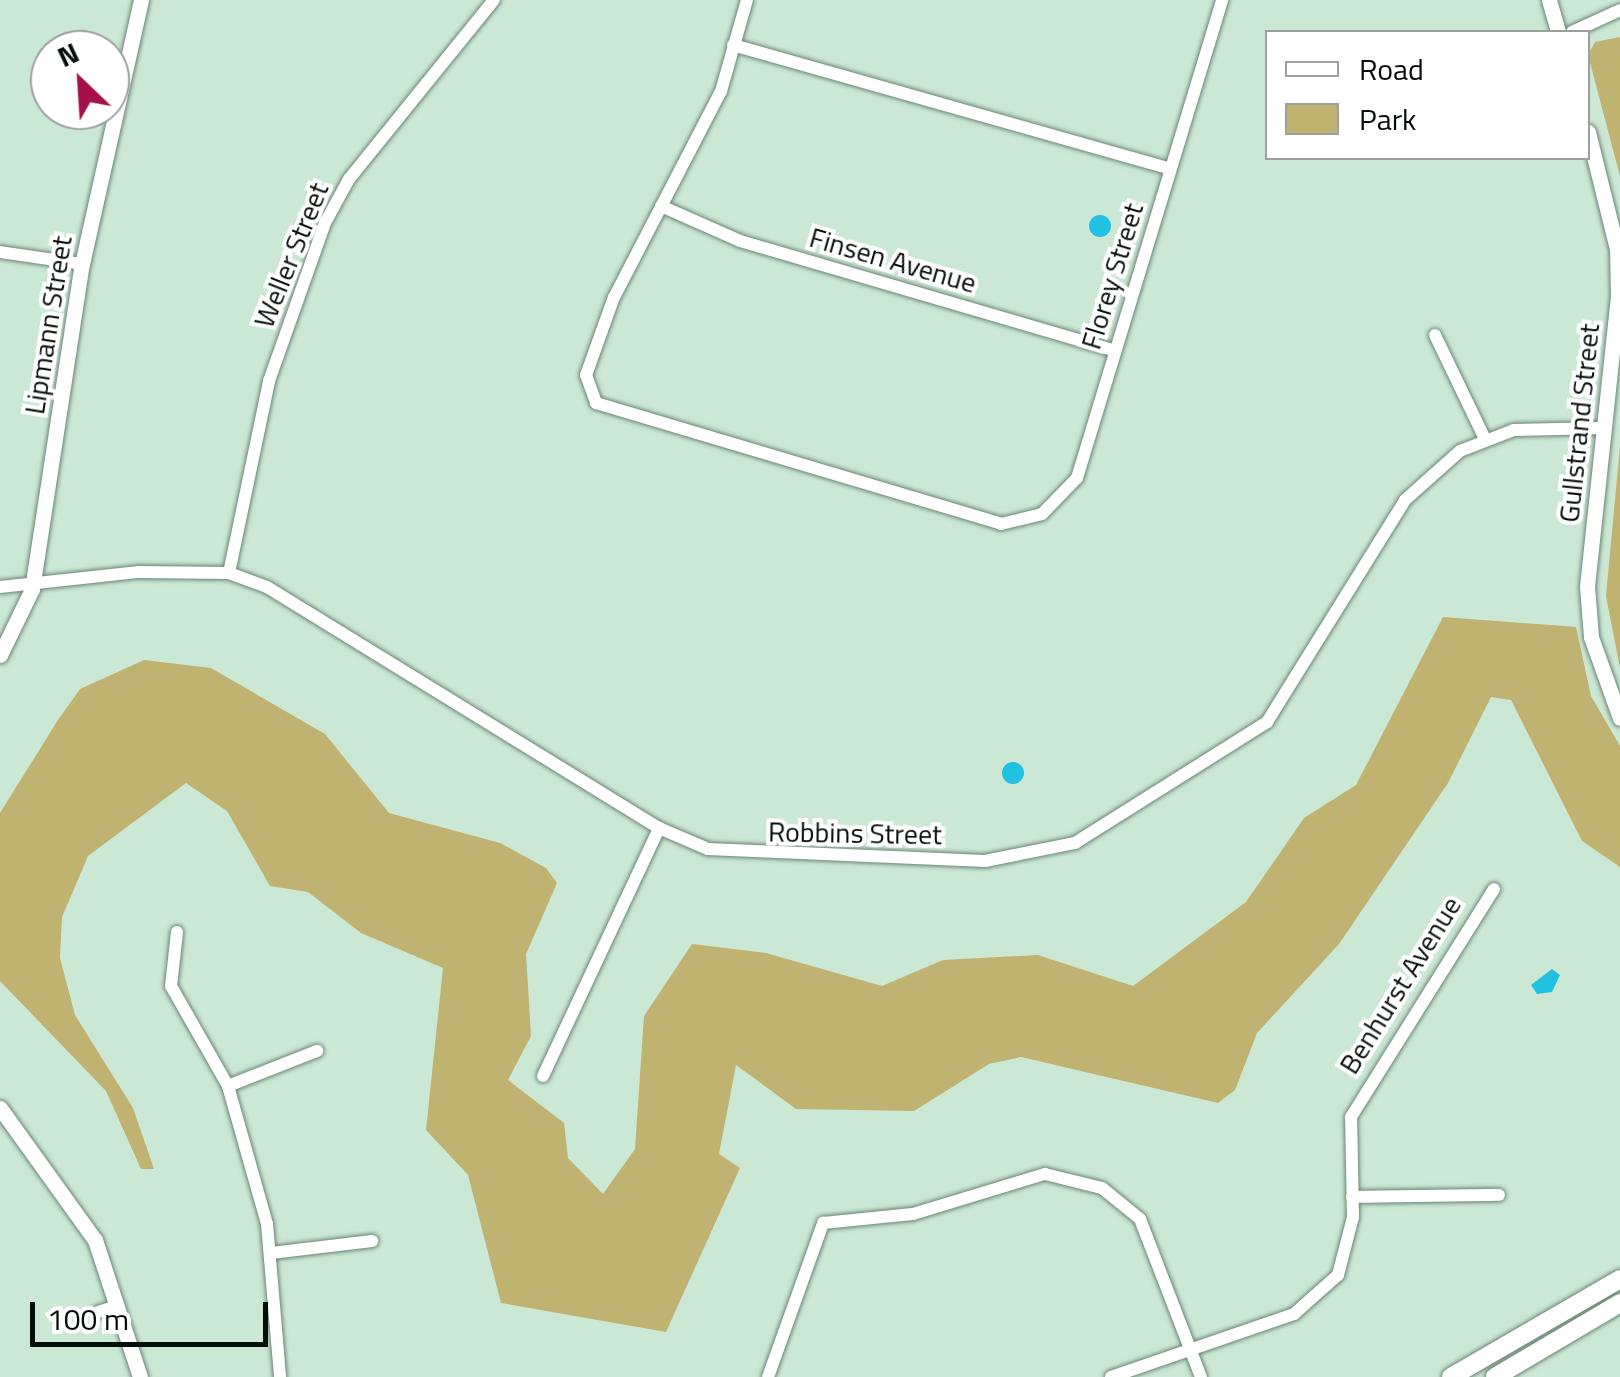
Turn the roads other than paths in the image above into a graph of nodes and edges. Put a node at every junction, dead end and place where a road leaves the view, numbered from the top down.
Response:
1 (141, 0) edge
2 (494, 0) edge
3 (747, 0) edge
4 (1222, 0) edge
5 (1549, 0) edge
6 (1620, 10) edge
7 (1557, 30) edge
8 (1576, 30) edge
9 (733, 45) junction
10 (1590, 140) edge
11 (1170, 168) junction
12 (660, 206) junction
13 (0, 252) edge
14 (82, 264) junction
15 (1435, 336) dead end
16 (1115, 351) junction
17 (1602, 428) junction
18 (1485, 439) junction
19 (228, 573) junction
20 (0, 587) edge
21 (32, 588) junction
22 (0, 654) edge
23 (1620, 718) edge
24 (660, 828) junction
25 (1494, 889) dead end
26 (177, 932) dead end
27 (317, 1050) dead end
28 (543, 1076) dead end
29 (228, 1086) junction
30 (0, 1108) edge
31 (1498, 1194) dead end
32 (1352, 1197) junction
33 (372, 1241) dead end
34 (271, 1253) junction
35 (1620, 1280) edge
36 (1620, 1303) edge
37 (116, 1306) junction
38 (98, 1312) dead end
39 (1191, 1350) junction
40 (140, 1377) edge
41 (280, 1377) edge
42 (768, 1377) edge
43 (1111, 1377) edge
44 (1201, 1377) edge
45 (1451, 1377) edge
46 (1495, 1377) edge

1 - 14 street, Lipmann Street
2 - 19 street, Weller Street
3 - 9 street
4 - 11 street, Florey Street
5 - 7 street
6 - 8 street
9 - 11 street
9 - 12 street
10 - 17 street, Gullstrand Street
11 - 16 street, Florey Street
12 - 16 street, Finsen Avenue
12 - 16 street, Florey Street
13 - 14 street
14 - 21 street, Lipmann Street
15 - 18 street
17 - 18 street
17 - 23 street, Gullstrand Street
18 - 24 street, Robbins Street
19 - 21 street, Robbins Street
19 - 24 street, Robbins Street
20 - 21 street, Robbins Street
21 - 22 street, Lipmann Street
24 - 28 street
25 - 32 street, Benhurst Avenue
26 - 29 street
27 - 29 street
29 - 34 street
30 - 37 street
31 - 32 street
32 - 39 street, Benhurst Avenue
33 - 34 street
34 - 41 street
35 - 45 main road
36 - 46 main road
37 - 38 street
37 - 40 street
39 - 42 street
39 - 43 street, Benhurst Avenue
39 - 44 street

